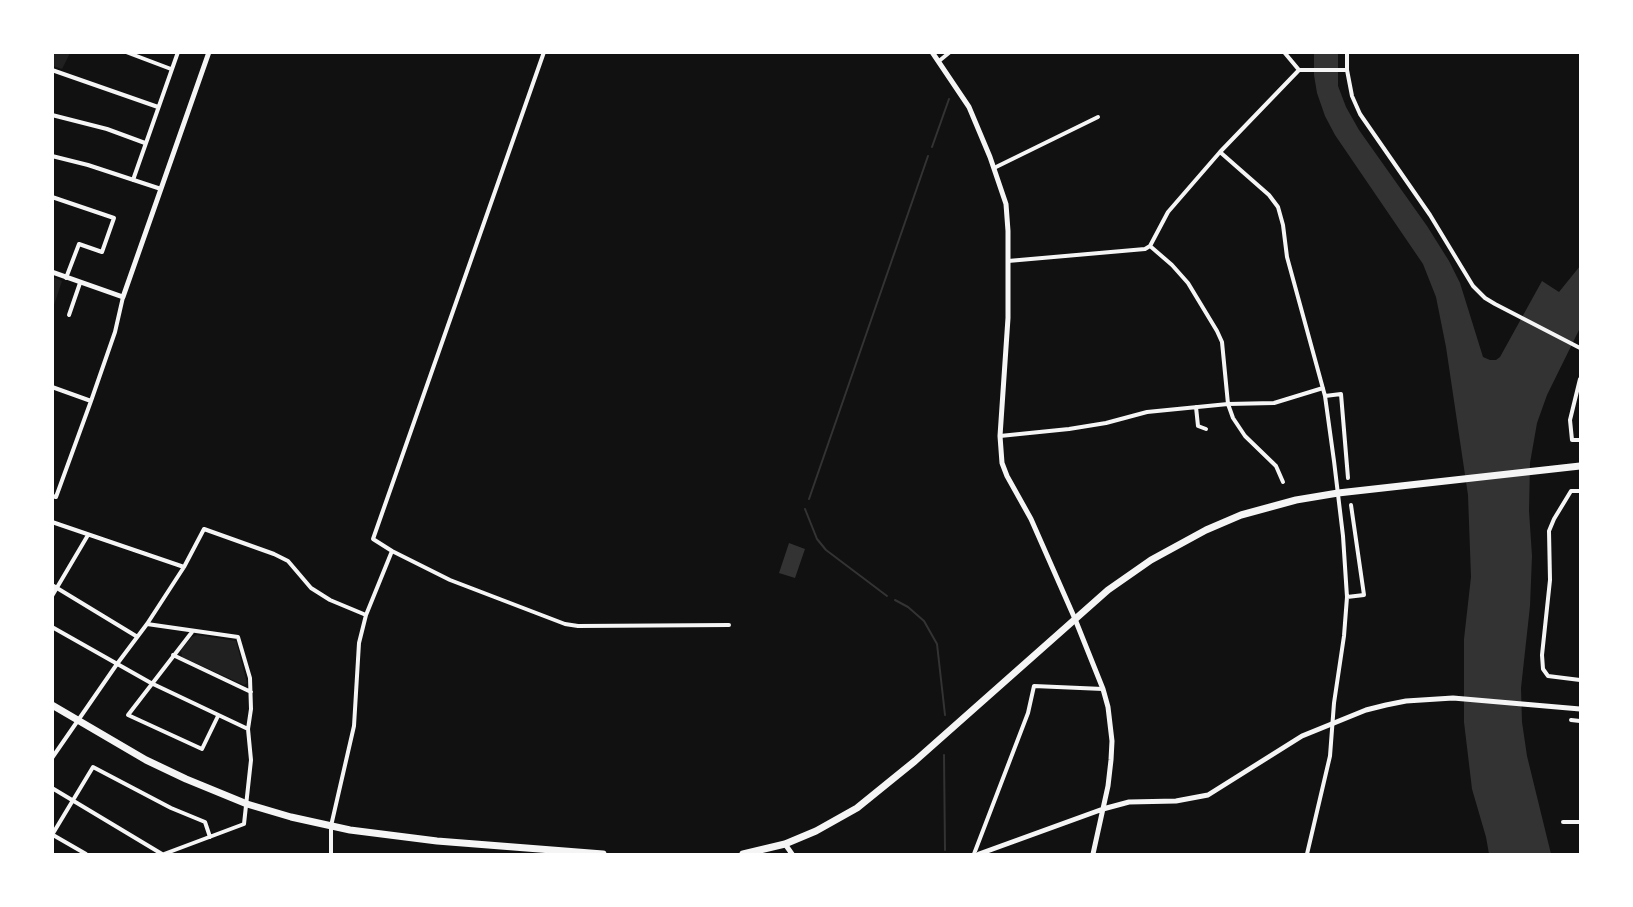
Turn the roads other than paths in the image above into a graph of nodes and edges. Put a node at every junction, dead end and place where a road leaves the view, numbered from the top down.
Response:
1 (126, 52) edge
2 (178, 52) edge
3 (209, 52) edge
4 (544, 52) edge
5 (932, 52) edge
6 (950, 52) edge
7 (1284, 52) edge
8 (1347, 52) edge
9 (939, 61) junction
10 (171, 69) junction
11 (52, 70) edge
12 (1299, 70) junction
13 (1347, 70) junction
14 (158, 107) junction
15 (52, 115) edge
16 (1098, 117) dead end
17 (145, 143) junction
18 (1220, 152) junction
19 (52, 156) edge
20 (994, 168) junction
21 (133, 180) junction
22 (161, 189) junction
23 (52, 197) edge
24 (1150, 246) junction
25 (1008, 261) junction
26 (52, 272) edge
27 (66, 278) junction
28 (80, 283) junction
29 (123, 297) junction
30 (69, 315) dead end
31 (1580, 348) edge
32 (1581, 379) edge
33 (52, 387) edge
34 (1323, 388) junction
35 (1325, 396) junction
36 (91, 400) junction
37 (1228, 404) junction
38 (1196, 407) junction
39 (1206, 429) dead end
40 (1000, 436) junction
41 (1581, 440) edge
42 (1581, 466) edge
43 (1348, 478) dead end
44 (1283, 482) dead end
45 (1581, 491) edge
46 (1338, 493) junction
47 (52, 496) edge
48 (1351, 505) dead end
49 (52, 522) edge
50 (88, 535) junction
51 (392, 551) junction
52 (184, 567) junction
53 (52, 585) edge
54 (58, 588) junction
55 (52, 596) edge
56 (1347, 597) junction
57 (366, 615) junction
58 (1075, 619) junction
59 (147, 624) junction
60 (729, 625) dead end
61 (52, 627) edge
62 (193, 631) junction
63 (136, 636) junction
64 (173, 655) junction
65 (117, 664) junction
66 (1581, 680) edge
67 (151, 683) junction
68 (1103, 690) junction
69 (251, 692) junction
70 (52, 705) edge
71 (1581, 710) edge
72 (218, 716) junction
73 (1570, 720) dead end
74 (78, 721) junction
75 (1581, 721) edge
76 (1332, 723) junction
77 (248, 729) junction
78 (52, 758) edge
79 (52, 789) edge
80 (73, 801) junction
81 (247, 804) junction
82 (1103, 809) junction
83 (1563, 822) dead end
84 (1581, 822) edge
85 (331, 826) junction
86 (53, 835) edge
87 (210, 837) junction
88 (785, 844) junction
89 (538, 852) edge
90 (86, 855) edge
91 (163, 855) edge
92 (331, 855) edge
93 (603, 855) edge
94 (743, 855) edge
95 (792, 855) edge
96 (974, 855) edge
97 (978, 855) edge
98 (1093, 855) edge
99 (1307, 855) edge

1 - 10 street
2 - 10 street
3 - 22 street
4 - 51 street
5 - 9 street
6 - 9 street
7 - 12 street
8 - 13 street
9 - 20 street
10 - 14 street
11 - 14 street
12 - 13 street
12 - 18 street
13 - 31 street
14 - 17 street
15 - 17 street
16 - 20 street
17 - 21 street
18 - 24 street
18 - 34 street
19 - 21 street
20 - 25 street
21 - 22 street
22 - 29 street
23 - 27 street
24 - 25 street
24 - 37 street
25 - 40 street
26 - 27 street
27 - 28 street
28 - 29 street
28 - 30 street
29 - 36 street
32 - 41 street
33 - 36 street
34 - 35 street
34 - 37 street
35 - 43 street
35 - 46 street
36 - 47 street
37 - 38 street
37 - 44 street
38 - 39 street
38 - 40 street
40 - 58 street
42 - 46 main road
45 - 66 street
46 - 56 street
46 - 58 main road
48 - 56 street
49 - 50 street
50 - 52 street
50 - 54 street
51 - 57 street
51 - 60 street
52 - 57 street
52 - 59 street
53 - 54 street
54 - 55 street
54 - 63 street
56 - 76 street
57 - 85 street
58 - 68 street
58 - 88 main road
59 - 62 street
59 - 63 street
61 - 65 street
62 - 64 street
62 - 69 street
63 - 65 street
64 - 67 street
64 - 69 street
65 - 67 street
65 - 74 street
67 - 72 street
67 - 72 street
68 - 82 street
68 - 96 street
69 - 77 street
70 - 74 main road
71 - 76 street
72 - 77 street
73 - 75 street
74 - 78 street
74 - 81 main road
76 - 82 street
76 - 99 street
77 - 81 street
79 - 80 street
80 - 86 street
80 - 87 street
80 - 91 street
81 - 85 main road
81 - 87 street
82 - 97 street
82 - 98 street
83 - 84 street
85 - 89 main road
85 - 92 street
86 - 90 street
87 - 91 street
88 - 94 main road
88 - 95 street
89 - 93 main road

